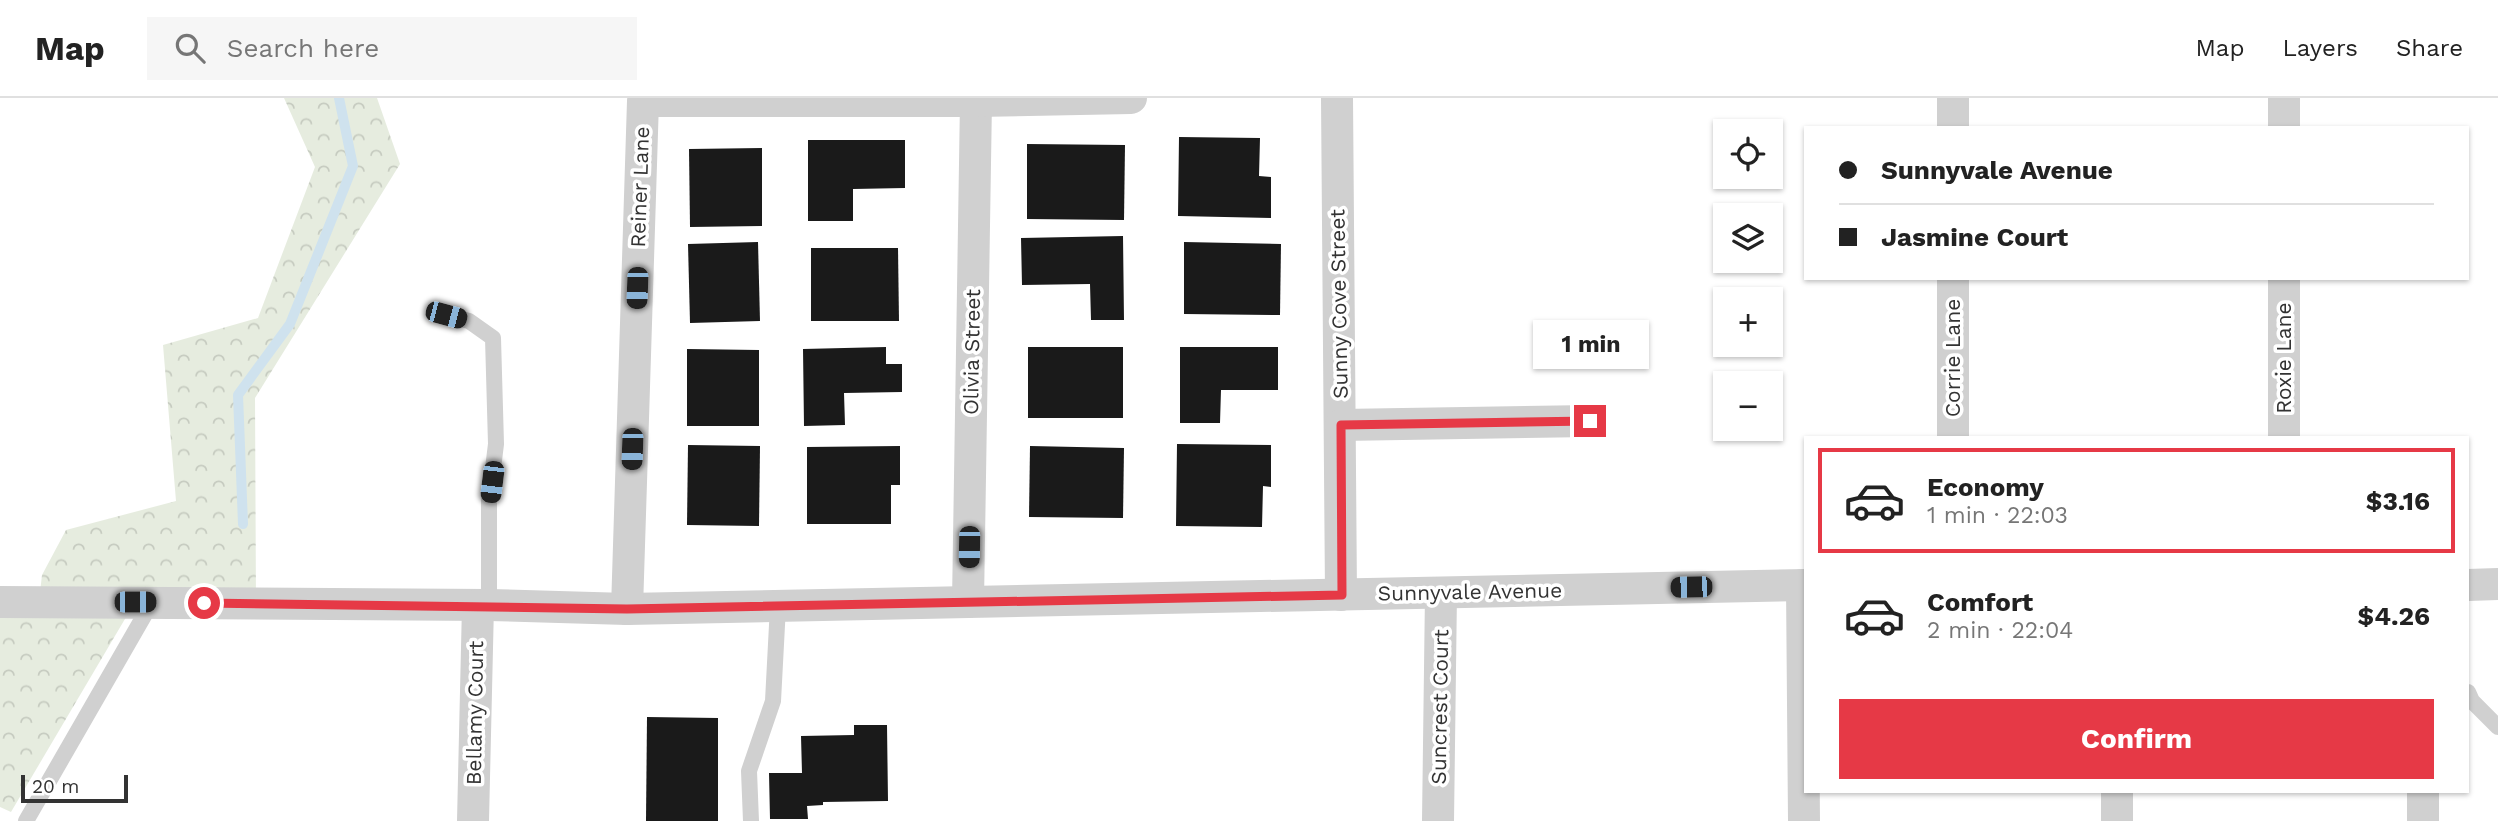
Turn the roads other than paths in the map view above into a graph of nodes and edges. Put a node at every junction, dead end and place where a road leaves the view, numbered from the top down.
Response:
1 (1131, 98) edge
2 (1337, 98) edge
3 (1953, 98) edge
4 (2284, 98) edge
5 (976, 101) junction
6 (1953, 126) edge
7 (2284, 126) edge
8 (1953, 280) edge
9 (2284, 280) edge
10 (446, 315) dead end
11 (1590, 421) dead end
12 (1341, 425) junction
13 (1954, 436) edge
14 (2284, 436) edge
15 (1804, 584) edge
16 (2469, 584) edge
17 (2498, 584) edge
18 (1441, 593) junction
19 (1342, 595) junction
20 (0, 602) edge
21 (152, 602) junction
22 (968, 602) junction
23 (484, 605) junction
24 (778, 606) junction
25 (627, 609) junction
26 (2469, 694) edge
27 (2498, 727) edge
28 (2117, 793) edge
29 (2423, 793) edge
30 (26, 821) edge
31 (473, 821) edge
32 (751, 821) edge
33 (1438, 821) edge
34 (1804, 821) edge
35 (2117, 821) edge
36 (2423, 821) edge

1 - 5 street
2 - 12 street, Sunny Cove Street
3 - 6 street
4 - 7 street
5 - 22 street, Olivia Street
5 - 25 street, Reiner Lane
8 - 13 street, Corrie Lane
9 - 14 street, Roxie Lane
10 - 23 lane
11 - 12 street
12 - 19 street, Sunny Cove Street
15 - 18 street, Sunnyvale Avenue
15 - 34 street
16 - 17 street
18 - 19 street, Sunnyvale Avenue
18 - 33 street, Suncrest Court
19 - 22 street, Sunnyvale Avenue
20 - 21 street, Sunnyvale Avenue
21 - 23 street, Sunnyvale Avenue
21 - 30 lane
22 - 24 street, Sunnyvale Avenue
23 - 25 street, Sunnyvale Avenue
23 - 31 street, Bellamy Court
24 - 25 street, Sunnyvale Avenue
24 - 32 lane
26 - 27 lane
28 - 35 street
29 - 36 street

